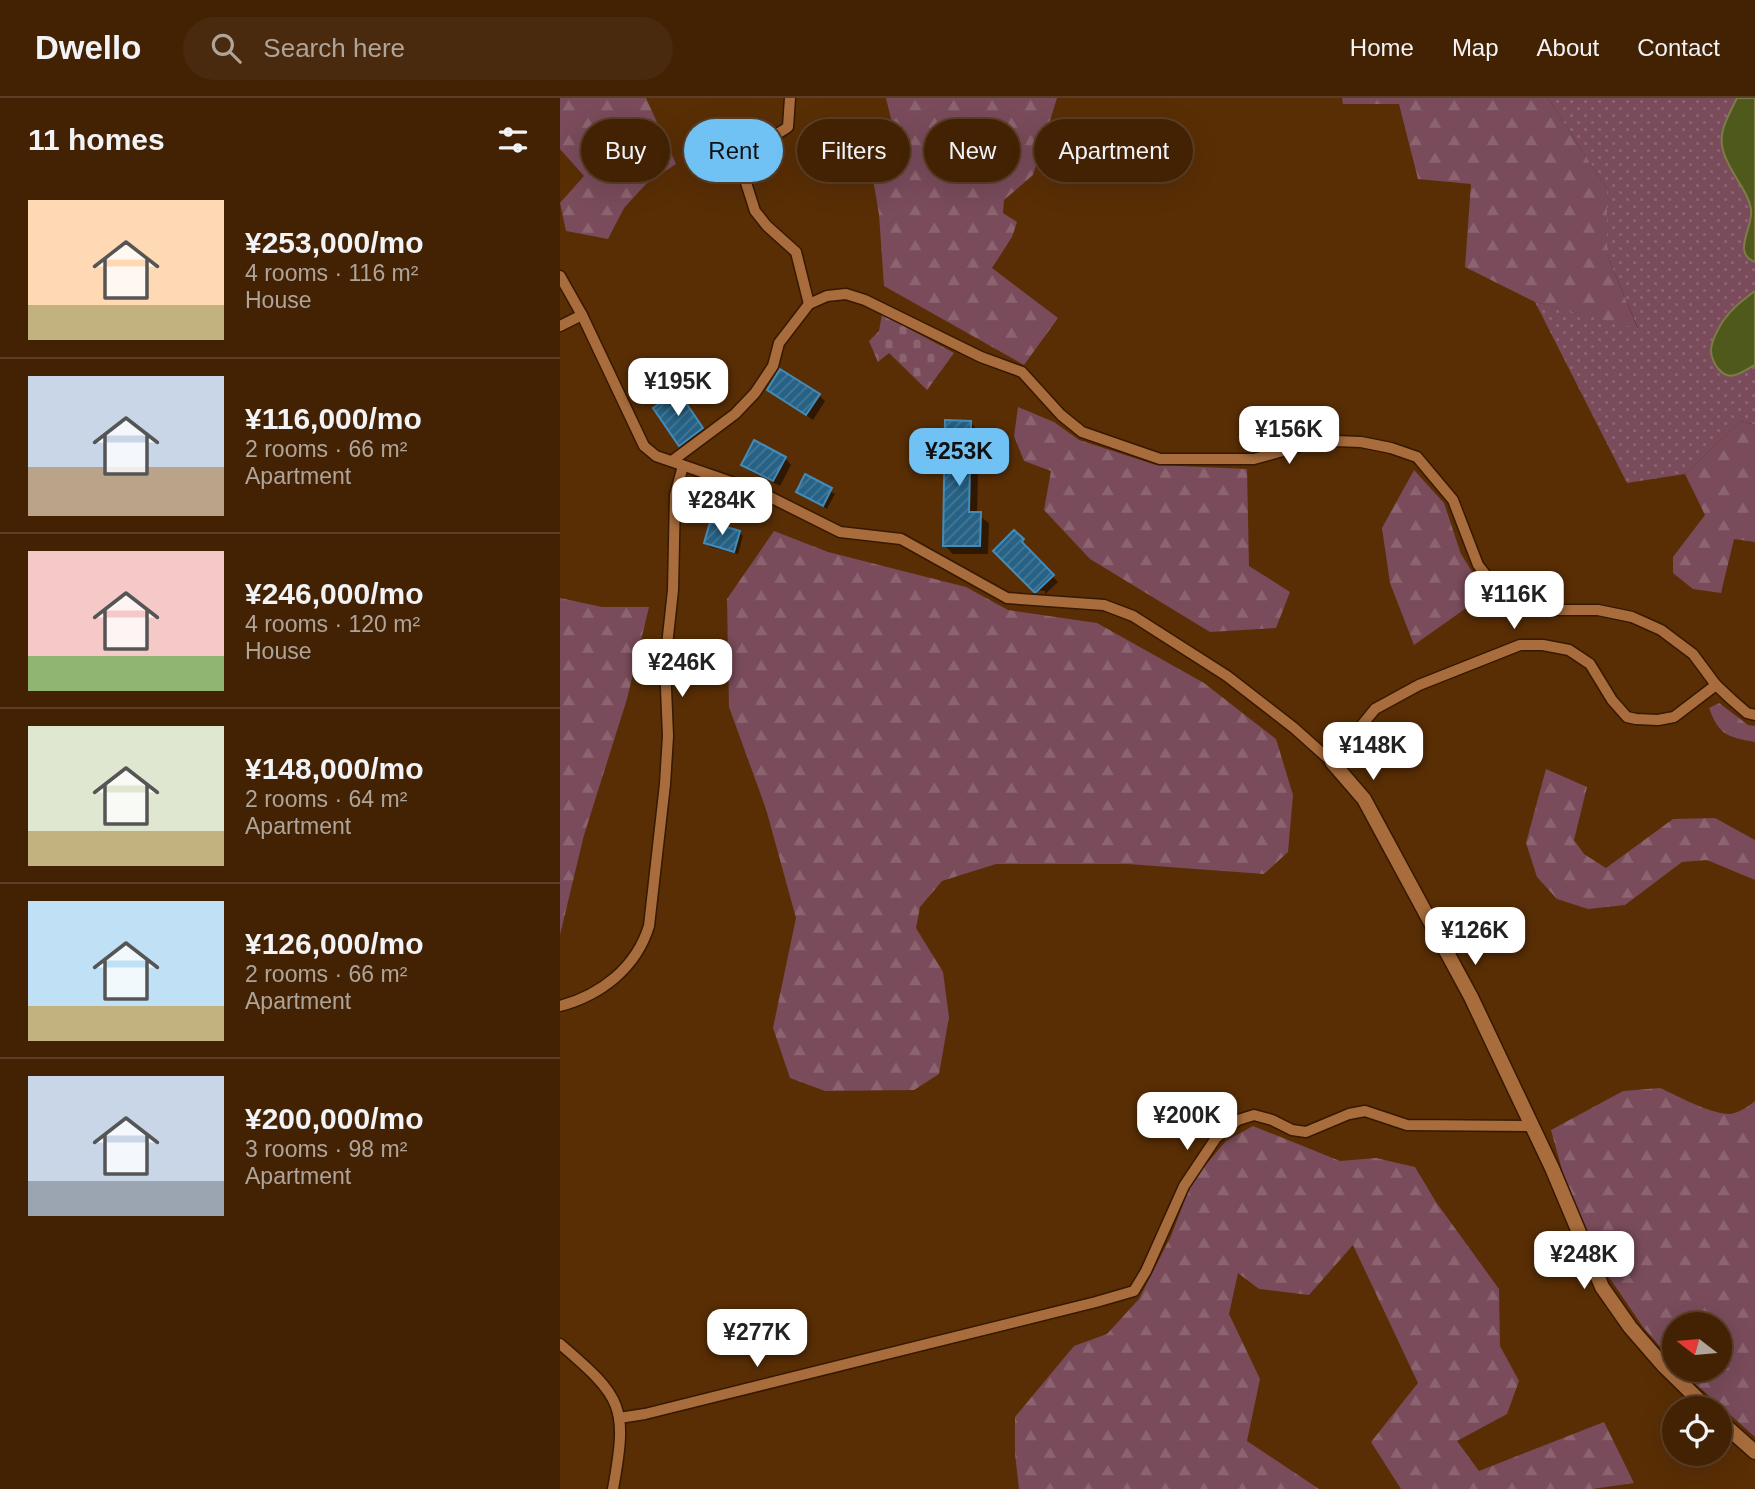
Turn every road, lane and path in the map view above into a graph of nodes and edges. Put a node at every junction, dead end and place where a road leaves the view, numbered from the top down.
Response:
1 (790, 98) edge
2 (560, 276) edge
3 (808, 304) junction
4 (582, 315) junction
5 (560, 326) edge
6 (678, 464) junction
7 (1716, 685) junction
8 (1755, 715) edge
9 (1332, 762) junction
10 (560, 1006) edge
11 (1531, 1126) junction
12 (560, 1344) edge
13 (1695, 1396) edge
14 (619, 1418) junction
15 (1732, 1432) edge
16 (1755, 1452) edge
17 (613, 1489) edge

1 - 3 street
2 - 4 street
3 - 6 street
3 - 7 street
4 - 5 street
4 - 6 street
6 - 9 street
6 - 10 street
7 - 8 street
7 - 9 street
9 - 11 street
11 - 13 street
11 - 14 street
12 - 14 street
14 - 17 street
15 - 16 street

